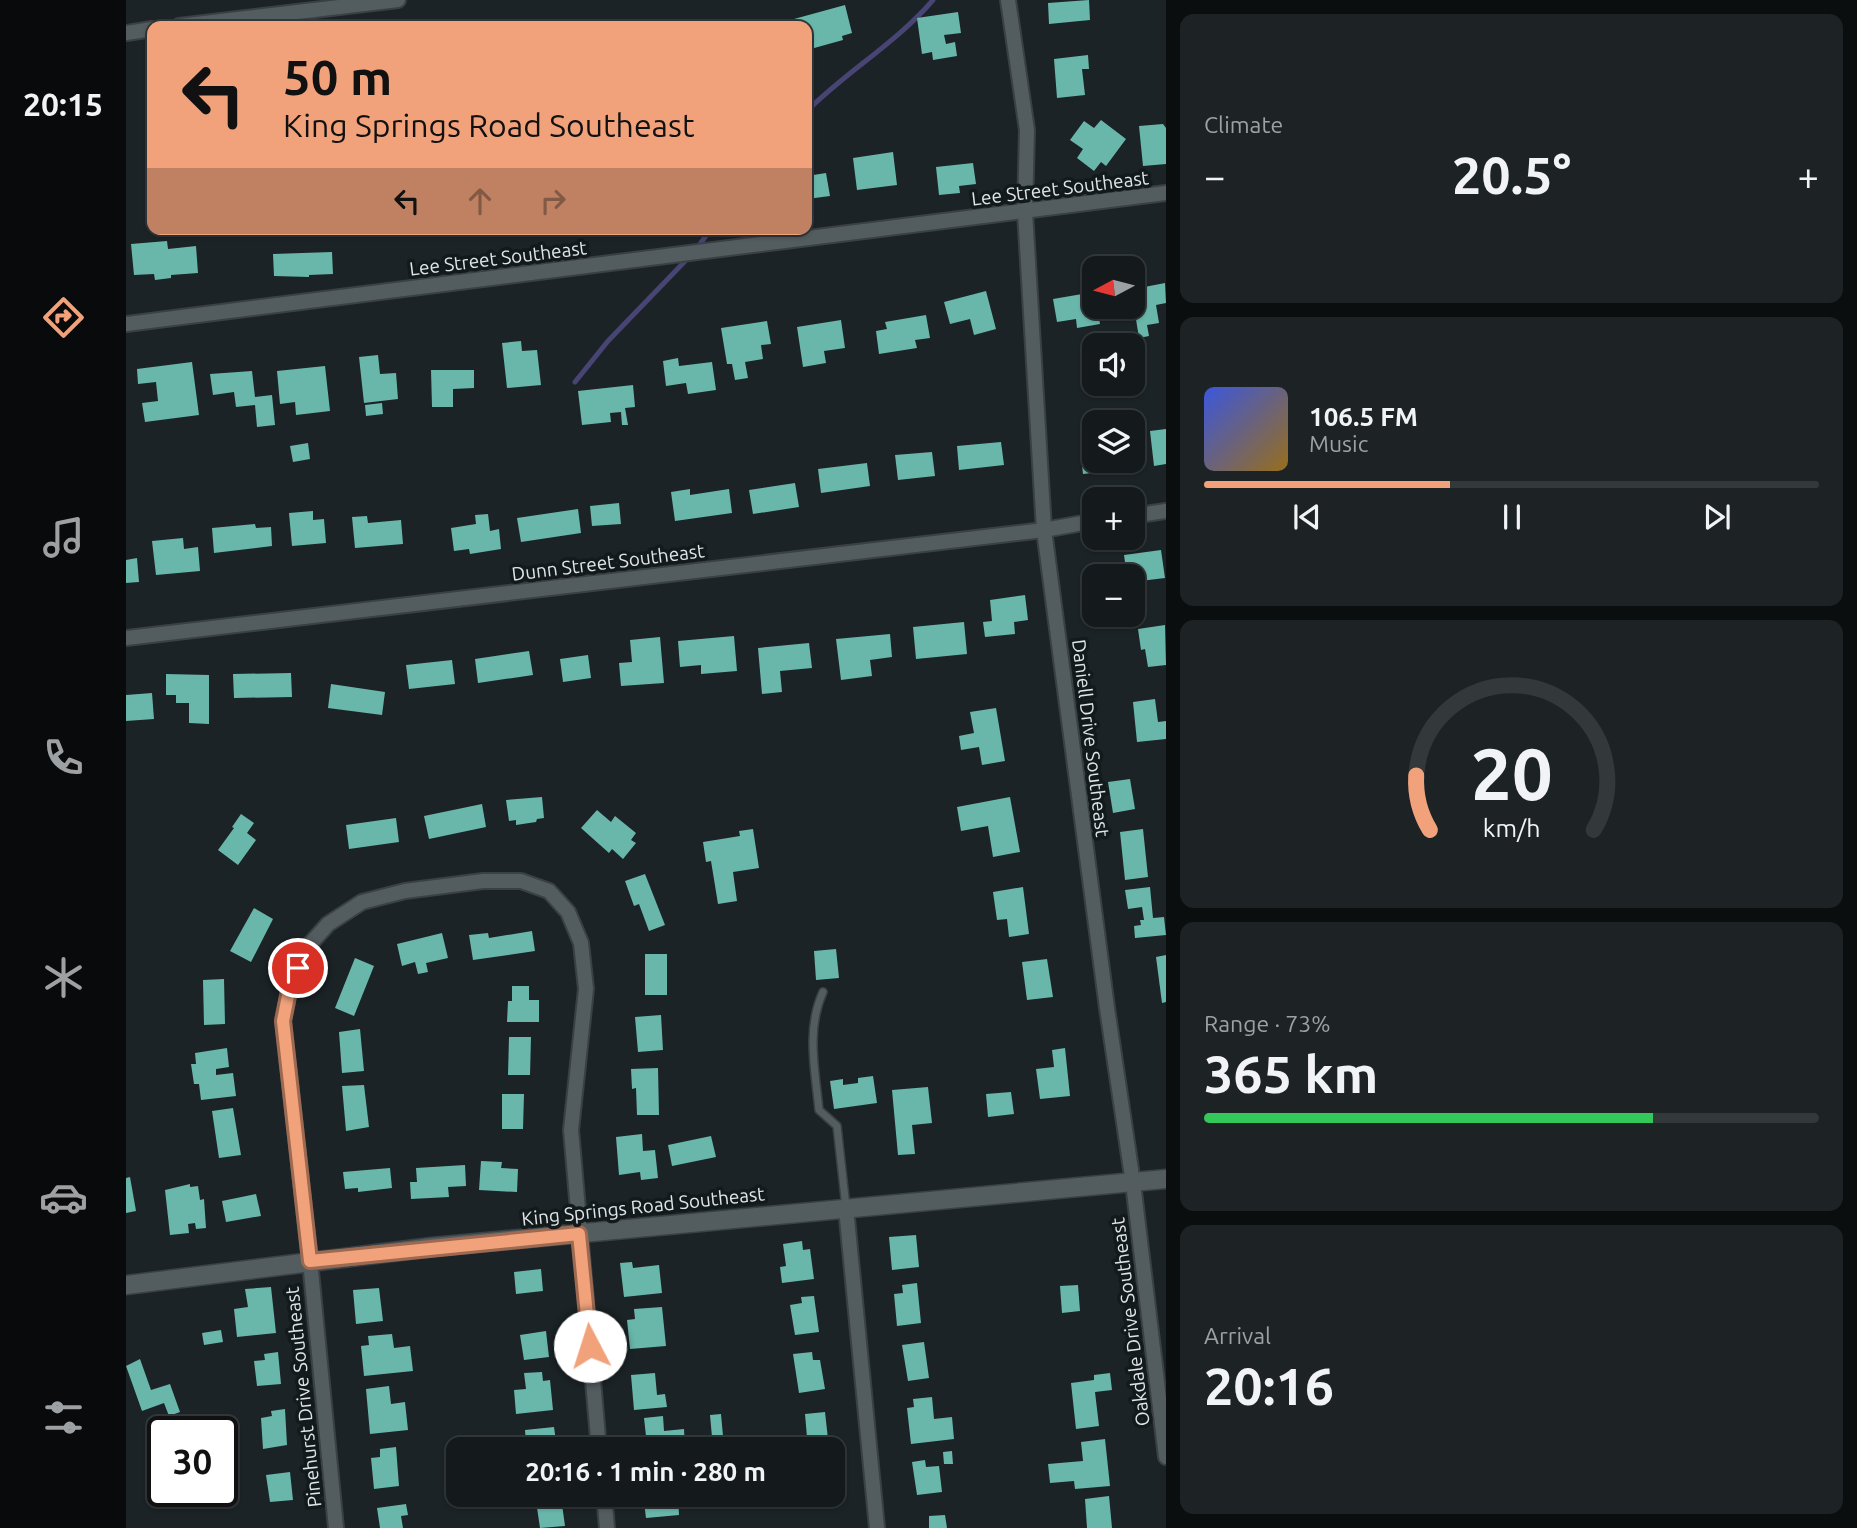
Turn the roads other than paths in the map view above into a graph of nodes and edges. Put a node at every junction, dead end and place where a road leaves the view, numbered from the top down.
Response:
1 (398, 0) edge
2 (1008, 0) edge
3 (221, 21) edge
4 (147, 30) edge
5 (126, 33) edge
6 (1166, 193) edge
7 (1025, 212) junction
8 (126, 324) edge
9 (1166, 511) edge
10 (1145, 514) edge
11 (1082, 523) edge
12 (1044, 530) junction
13 (126, 638) edge
14 (823, 992) dead end
15 (1166, 1179) edge
16 (1133, 1183) junction
17 (846, 1208) junction
18 (579, 1234) junction
19 (310, 1261) junction
20 (126, 1285) edge
21 (598, 1437) edge
22 (1166, 1457) edge
23 (605, 1507) edge
24 (335, 1528) edge
25 (607, 1528) edge
26 (877, 1528) edge

1 - 3 street
2 - 7 street, Daniell Drive Southeast
4 - 5 street
6 - 7 street, Lee Street Southeast
7 - 8 street, Lee Street Southeast
7 - 12 street, Daniell Drive Southeast
9 - 10 street
11 - 12 street, Dunn Street Southeast
12 - 13 street, Dunn Street Southeast
12 - 16 street, Daniell Drive Southeast
14 - 17 lane
15 - 16 street, King Springs Road Southeast
16 - 17 street, King Springs Road Southeast
16 - 22 street, Oakdale Drive Southeast
17 - 18 street, King Springs Road Southeast
17 - 26 street
18 - 19 street, King Springs Road Southeast
18 - 19 street, Pinehurst Drive Southeast
18 - 21 street, Pinehurst Drive Southeast
19 - 20 street, King Springs Road Southeast
19 - 24 street, Pinehurst Drive Southeast
23 - 25 street

